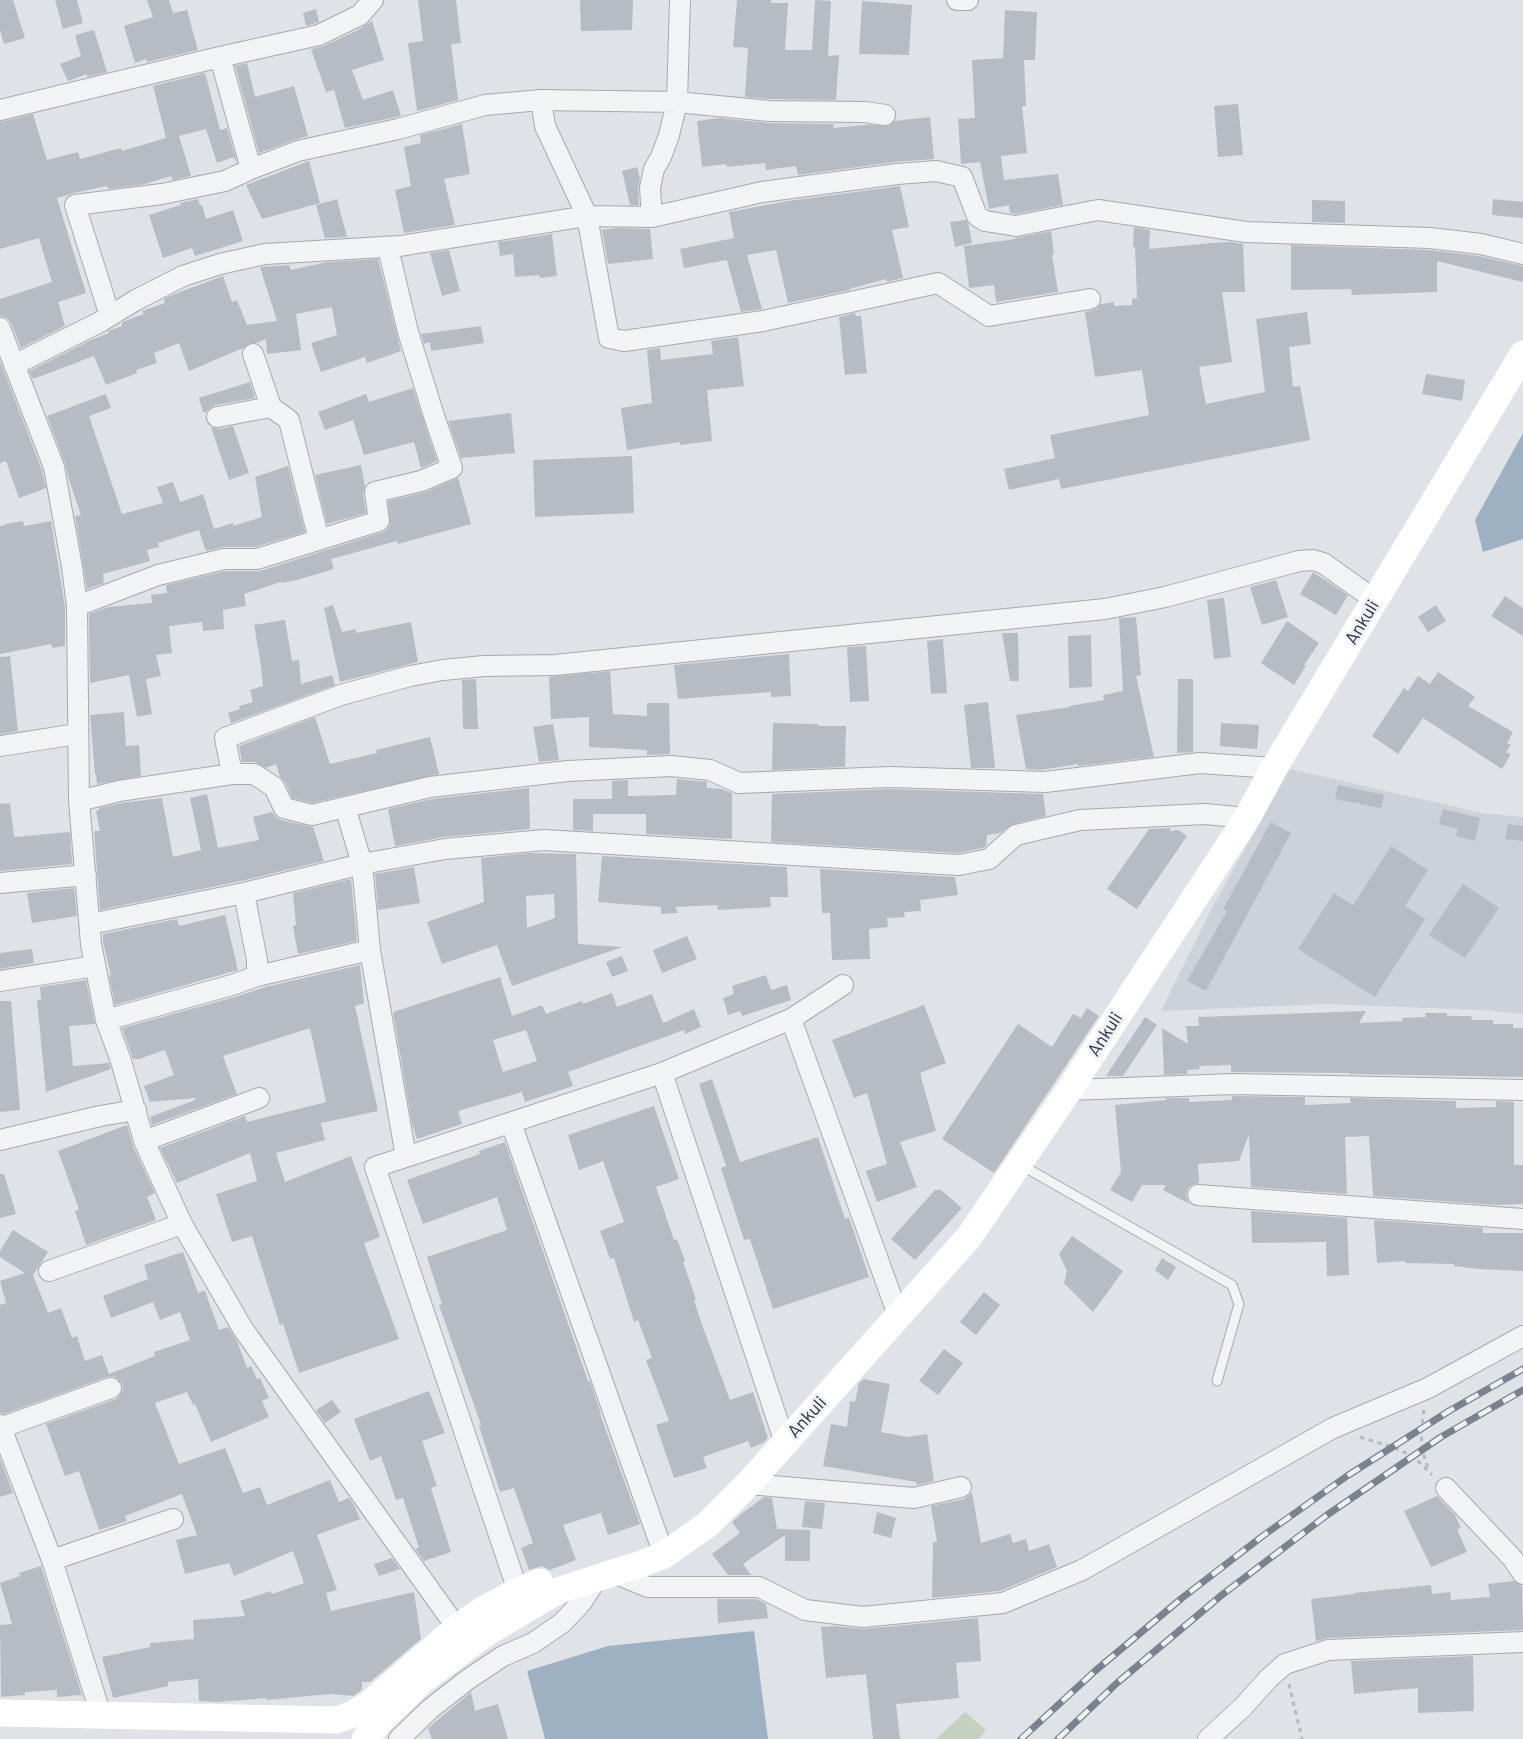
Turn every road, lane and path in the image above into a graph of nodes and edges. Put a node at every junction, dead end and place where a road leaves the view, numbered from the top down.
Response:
1 (374, 0) edge
2 (680, 0) edge
3 (957, 0) edge
4 (968, 0) edge
5 (220, 57) junction
6 (541, 100) junction
7 (677, 102) junction
8 (0, 110) edge
9 (885, 115) dead end
10 (250, 169) junction
11 (586, 216) junction
12 (652, 217) junction
13 (388, 248) junction
14 (1523, 254) edge
15 (1090, 299) dead end
16 (110, 316) junction
17 (0, 328) edge
18 (253, 354) dead end
19 (1523, 354) edge
20 (14, 365) junction
21 (271, 407) junction
22 (217, 417) dead end
23 (318, 540) junction
24 (1375, 600) junction
25 (77, 606) junction
26 (77, 734) junction
27 (0, 746) edge
28 (1274, 768) junction
29 (232, 774) junction
30 (79, 801) junction
31 (345, 807) junction
32 (1246, 818) junction
33 (362, 864) junction
34 (86, 875) junction
35 (0, 883) edge
36 (244, 893) junction
37 (90, 924) junction
38 (370, 950) junction
39 (95, 966) junction
40 (257, 976) junction
41 (0, 981) edge
42 (843, 985) dead end
43 (791, 1019) junction
44 (105, 1020) junction
45 (662, 1073) junction
46 (1069, 1090) junction
47 (1523, 1090) edge
48 (259, 1098) dead end
49 (136, 1110) junction
50 (511, 1123) junction
51 (0, 1140) edge
52 (144, 1141) junction
53 (406, 1157) junction
54 (1019, 1163) junction
55 (1198, 1195) dead end
56 (1523, 1219) edge
57 (182, 1224) junction
58 (49, 1271) dead end
59 (898, 1315) junction
60 (1523, 1336) edge
61 (1217, 1381) dead end
62 (111, 1388) dead end
63 (1428, 1388) junction
64 (0, 1427) edge
65 (1333, 1428) junction
66 (785, 1443) junction
67 (1429, 1472) junction
68 (748, 1484) junction
69 (960, 1487) dead end
70 (1446, 1488) joint
71 (173, 1519) dead end
72 (664, 1555) junction
73 (52, 1560) junction
74 (1523, 1574) edge
75 (605, 1575) junction
76 (518, 1591) junction
77 (457, 1628) junction
78 (1523, 1642) edge
79 (1285, 1664) junction
80 (0, 1713) edge
81 (101, 1715) junction
82 (410, 1735) edge
83 (365, 1739) edge
84 (1208, 1739) edge
85 (1302, 1739) edge

1 - 5 street
2 - 7 street
3 - 4 street
5 - 8 street
5 - 10 street
6 - 7 street
6 - 10 street
6 - 11 street
7 - 9 street
7 - 12 street
10 - 16 street
11 - 12 street
11 - 13 street
11 - 15 street
12 - 14 street
13 - 16 street
13 - 23 street
16 - 20 street
17 - 20 street
18 - 21 street
19 - 24 main road, Ankuli
20 - 25 street
21 - 22 street
21 - 23 street
23 - 25 street
24 - 28 main road, Ankuli
24 - 29 street
25 - 26 street
26 - 27 street
26 - 30 street
28 - 31 street
28 - 32 main road, Ankuli
29 - 30 street
29 - 31 street
30 - 34 street
31 - 33 street
32 - 33 street
32 - 46 main road, Ankuli
33 - 36 street
33 - 38 street
34 - 35 street
34 - 37 street
36 - 37 street
36 - 40 street
37 - 39 street
38 - 40 street
38 - 53 street
39 - 41 street
39 - 44 street
40 - 44 street
42 - 43 street
43 - 45 street
43 - 59 street
44 - 49 street
45 - 50 street
45 - 66 street
46 - 47 street
46 - 54 main road, Ankuli
48 - 52 street
49 - 51 street
49 - 52 street
50 - 53 street
50 - 72 street
52 - 57 street
53 - 76 street
54 - 59 main road, Ankuli
54 - 61 lane
55 - 56 street
57 - 58 street
57 - 77 street
59 - 66 main road, Ankuli
60 - 63 street
62 - 64 street
63 - 65 street
63 - 67 path
64 - 73 street
65 - 67 path
65 - 75 street
66 - 68 main road, Ankuli
67 - 70 path
68 - 69 street
68 - 72 main road, Ankuli
70 - 74 street
71 - 73 street
72 - 75 main road, Ankuli
73 - 81 street
75 - 76 main road
75 - 82 street
75 - 83 main road, Ankuli
76 - 77 main road
77 - 81 main road
78 - 79 street
79 - 84 street
79 - 85 path
80 - 81 main road

